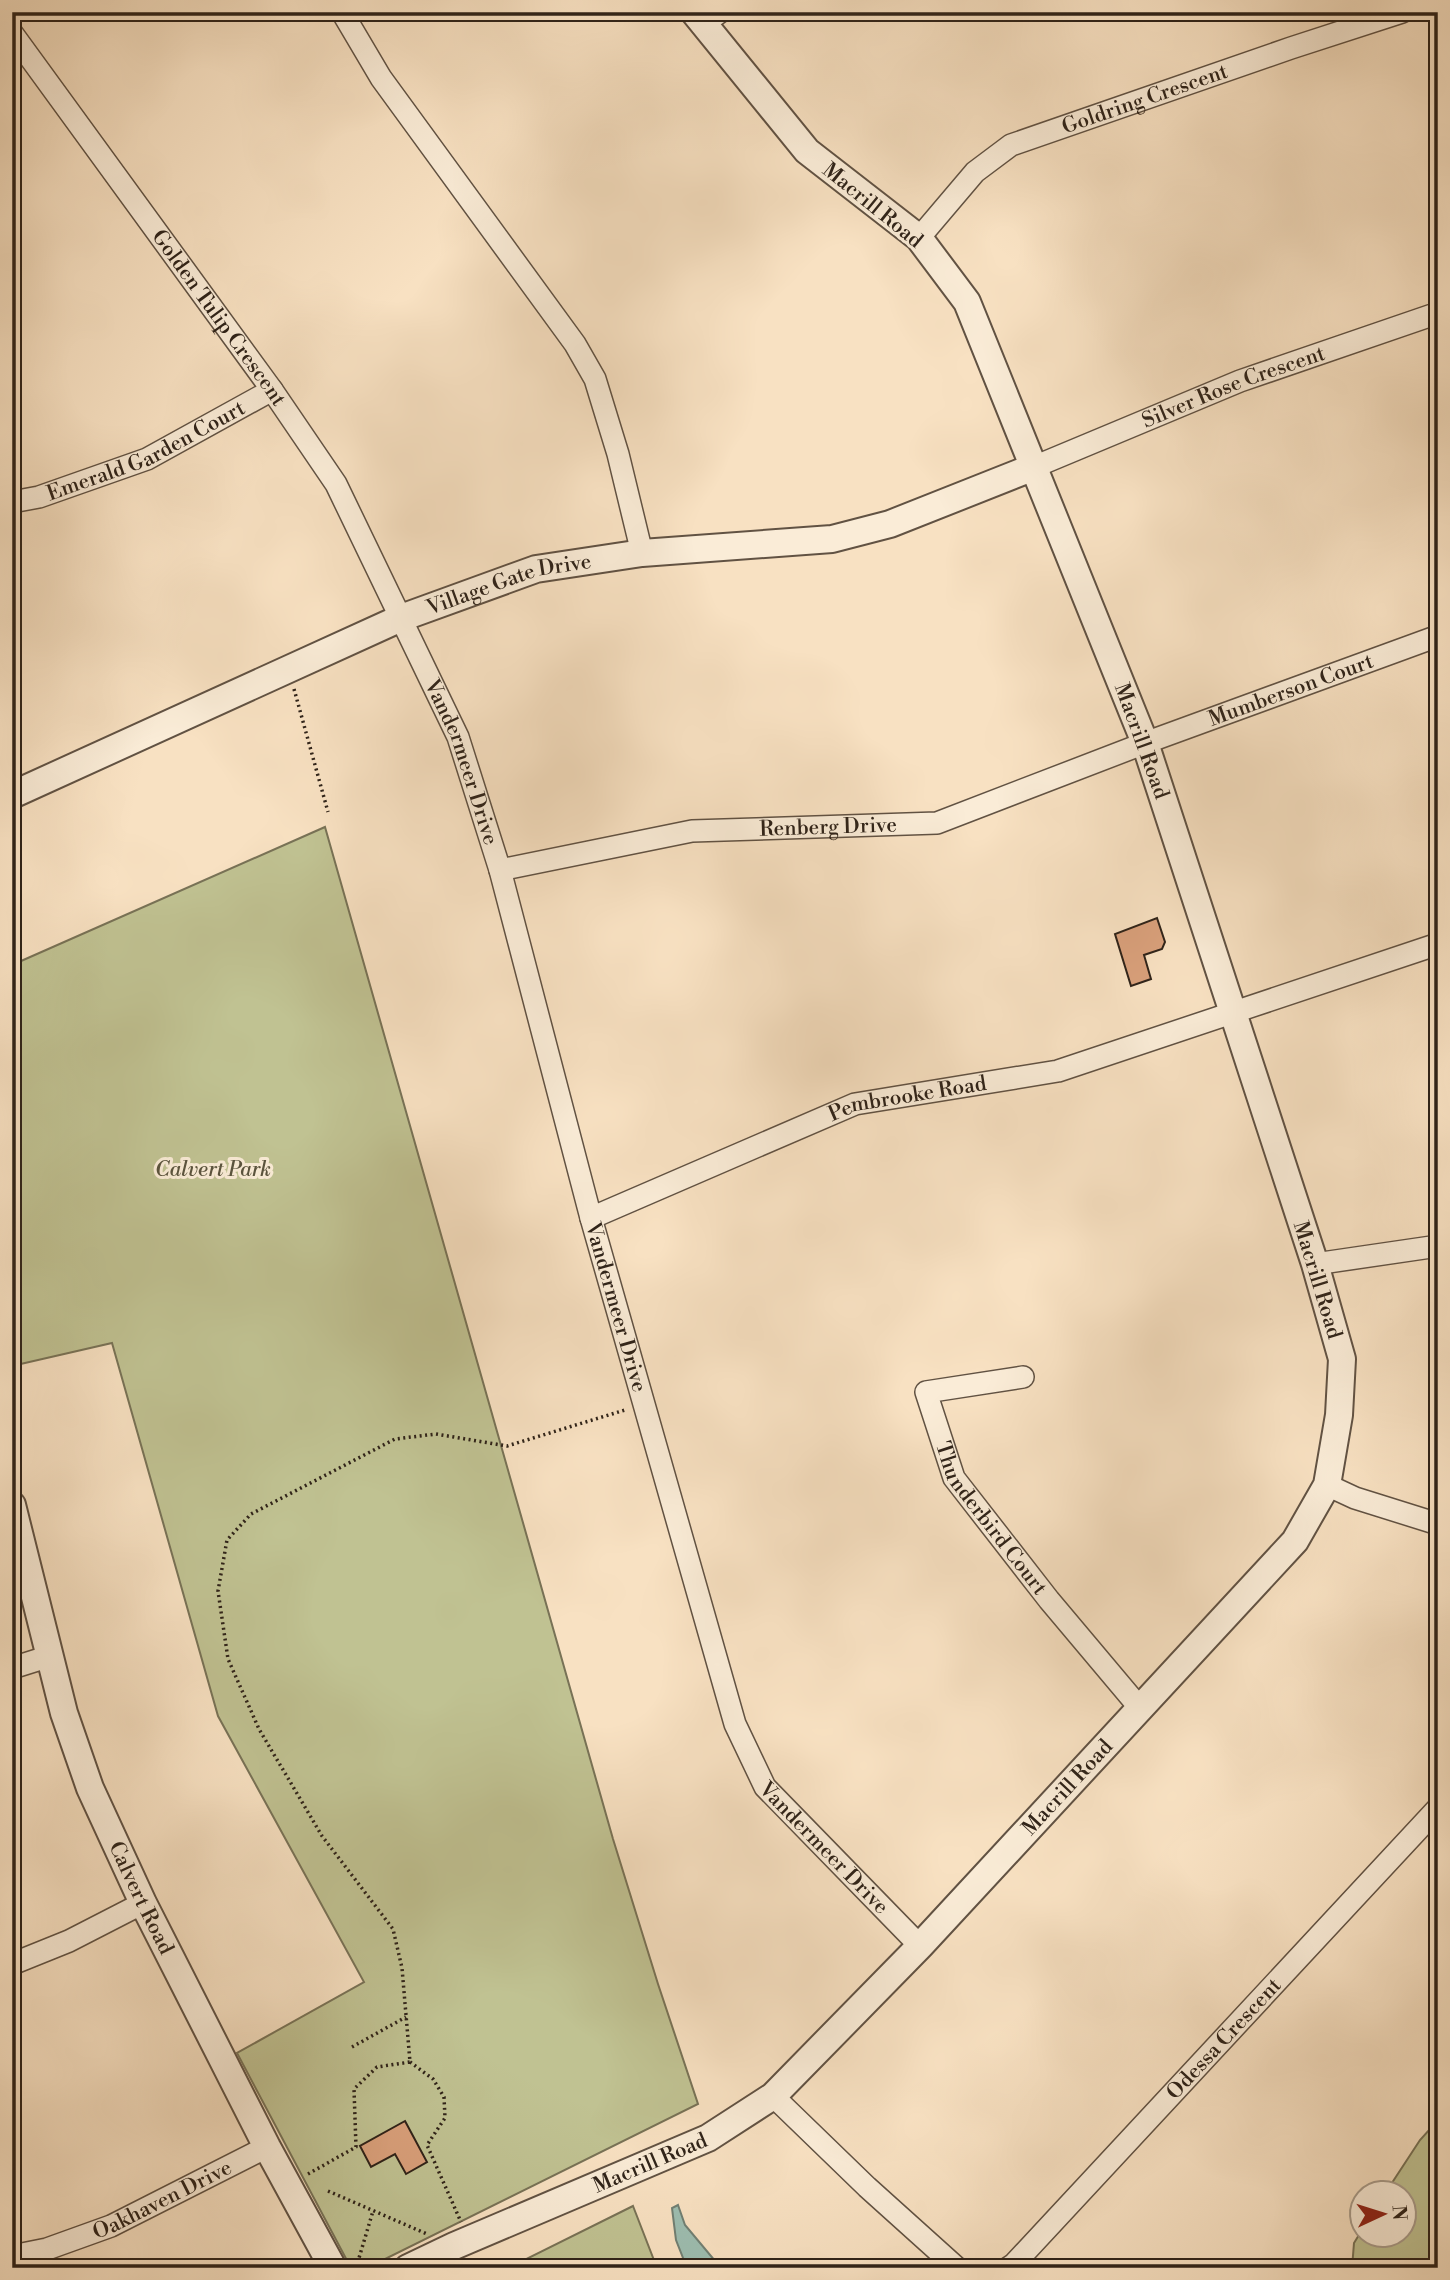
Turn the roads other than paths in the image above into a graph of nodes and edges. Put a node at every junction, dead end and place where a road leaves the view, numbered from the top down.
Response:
1 (342, 12) edge
2 (1402, 12) edge
3 (705, 17) edge
4 (12, 33) edge
5 (919, 238) junction
6 (1438, 313) edge
7 (272, 390) junction
8 (1034, 467) junction
9 (12, 502) edge
10 (642, 553) junction
11 (401, 618) junction
12 (1438, 636) edge
13 (1145, 743) junction
14 (12, 795) edge
15 (500, 870) junction
16 (1438, 944) edge
17 (1233, 1014) junction
18 (592, 1218) junction
19 (1438, 1245) edge
20 (1315, 1264) junction
21 (1023, 1377) dead end
22 (1327, 1485) junction
23 (12, 1505) edge
24 (1438, 1524) edge
25 (50, 1656) junction
26 (12, 1668) edge
27 (1139, 1707) junction
28 (1438, 1808) edge
29 (143, 1903) junction
30 (920, 1947) junction
31 (12, 1964) edge
32 (773, 2096) junction
33 (267, 2147) junction
34 (12, 2256) edge
35 (333, 2268) edge
36 (408, 2268) edge
37 (957, 2268) edge
38 (1008, 2268) edge

1 - 10 street
2 - 5 street, Goldring Crescent
3 - 5 street, Macrill Road
4 - 7 street, Golden Tulip Crescent
5 - 8 street, Macrill Road
6 - 8 street, Silver Rose Crescent
7 - 9 street, Emerald Garden Court
7 - 11 street, Golden Tulip Crescent
8 - 10 street, Village Gate Drive
8 - 13 street, Macrill Road
10 - 11 street, Village Gate Drive
11 - 14 street, Village Gate Drive
11 - 15 street, Vandermeer Drive
12 - 13 street, Mumberson Court
13 - 15 street, Renberg Drive
13 - 17 street, Macrill Road
15 - 18 street, Vandermeer Drive
16 - 17 street, Pembrooke Road
17 - 18 street, Pembrooke Road
17 - 20 street, Macrill Road
18 - 30 street, Vandermeer Drive
19 - 20 street
20 - 22 street, Macrill Road
21 - 27 street, Thunderbird Court
22 - 24 street
22 - 27 street, Macrill Road
23 - 25 street, Calvert Road
25 - 26 street
25 - 29 street, Calvert Road
27 - 30 street, Macrill Road
28 - 38 street, Odessa Crescent
29 - 31 street
29 - 33 street, Calvert Road
30 - 32 street, Macrill Road
32 - 36 street, Macrill Road
32 - 37 street
33 - 34 street, Oakhaven Drive
33 - 35 street, Calvert Road

